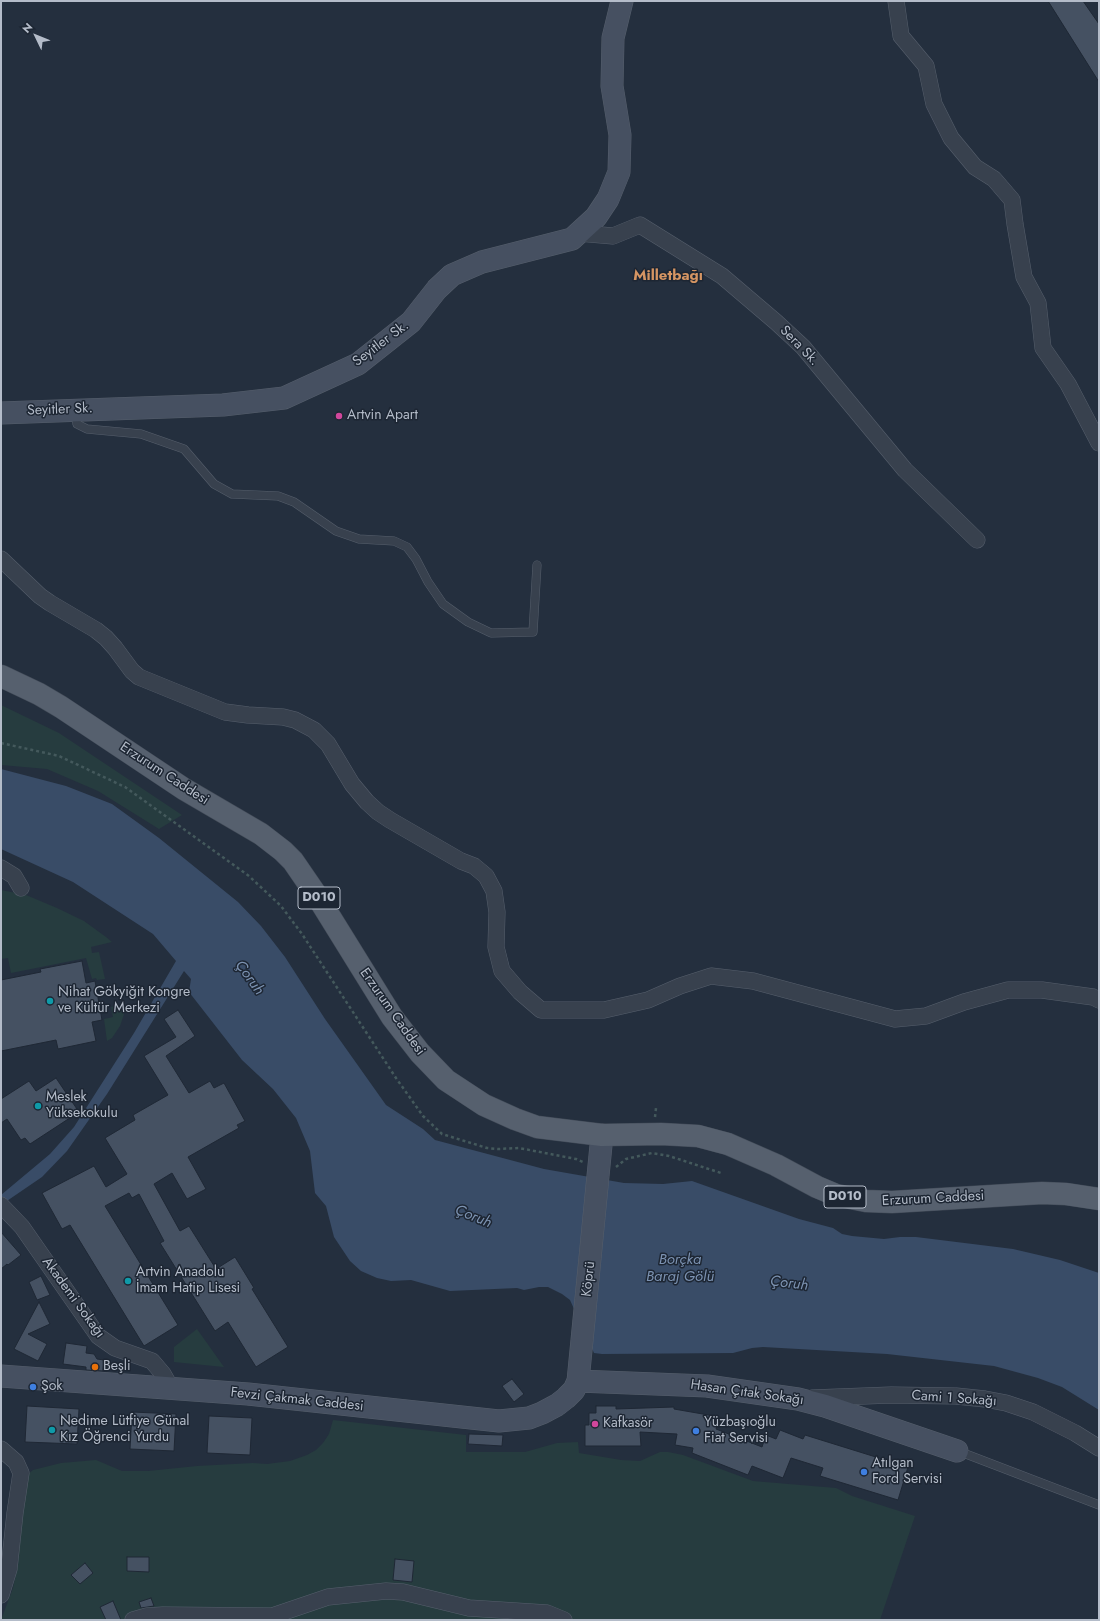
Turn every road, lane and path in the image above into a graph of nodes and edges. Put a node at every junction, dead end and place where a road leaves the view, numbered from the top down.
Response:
1 (622, 1) edge
2 (896, 1) edge
3 (578, 233) junction
4 (75, 410) junction
5 (1, 412) edge
6 (1099, 443) edge
7 (977, 540) dead end
8 (1, 559) edge
9 (537, 565) dead end
10 (1, 676) edge
11 (1, 743) edge
12 (1, 868) edge
13 (21, 888) dead end
14 (1099, 1000) edge
15 (602, 1135) junction
16 (600, 1171) junction
17 (721, 1173) dead end
18 (1099, 1199) edge
19 (2, 1207) edge
20 (1, 1376) edge
21 (578, 1381) junction
22 (171, 1388) junction
23 (798, 1399) junction
24 (1099, 1448) edge
25 (1, 1449) edge
26 (957, 1451) joint
27 (1099, 1504) edge
28 (1, 1595) edge
29 (133, 1620) edge
30 (564, 1620) edge

1 - 3 street, Seyitler Sk.
2 - 6 street
3 - 4 street, Seyitler Sk.
3 - 7 street, Sera Sk.
4 - 5 street, Seyitler Sk.
4 - 9 lane
8 - 14 street
10 - 15 main road, Erzurum Caddesi / D010
11 - 16 path
12 - 13 street
15 - 16 street, Köprü
15 - 18 main road, Erzurum Caddesi / D010
16 - 17 path
16 - 21 street, Köprü
19 - 22 street, Akademi Sokağı
20 - 22 street, Fevzi Çakmak Caddesi
21 - 22 street, Fevzi Çakmak Caddesi
21 - 23 street, Hasan Çıtak Sokağı
23 - 24 street, Cami 1 Sokağı
23 - 26 street, Hasan Çıtak Sokağı
25 - 28 street
26 - 27 lane
29 - 30 street

